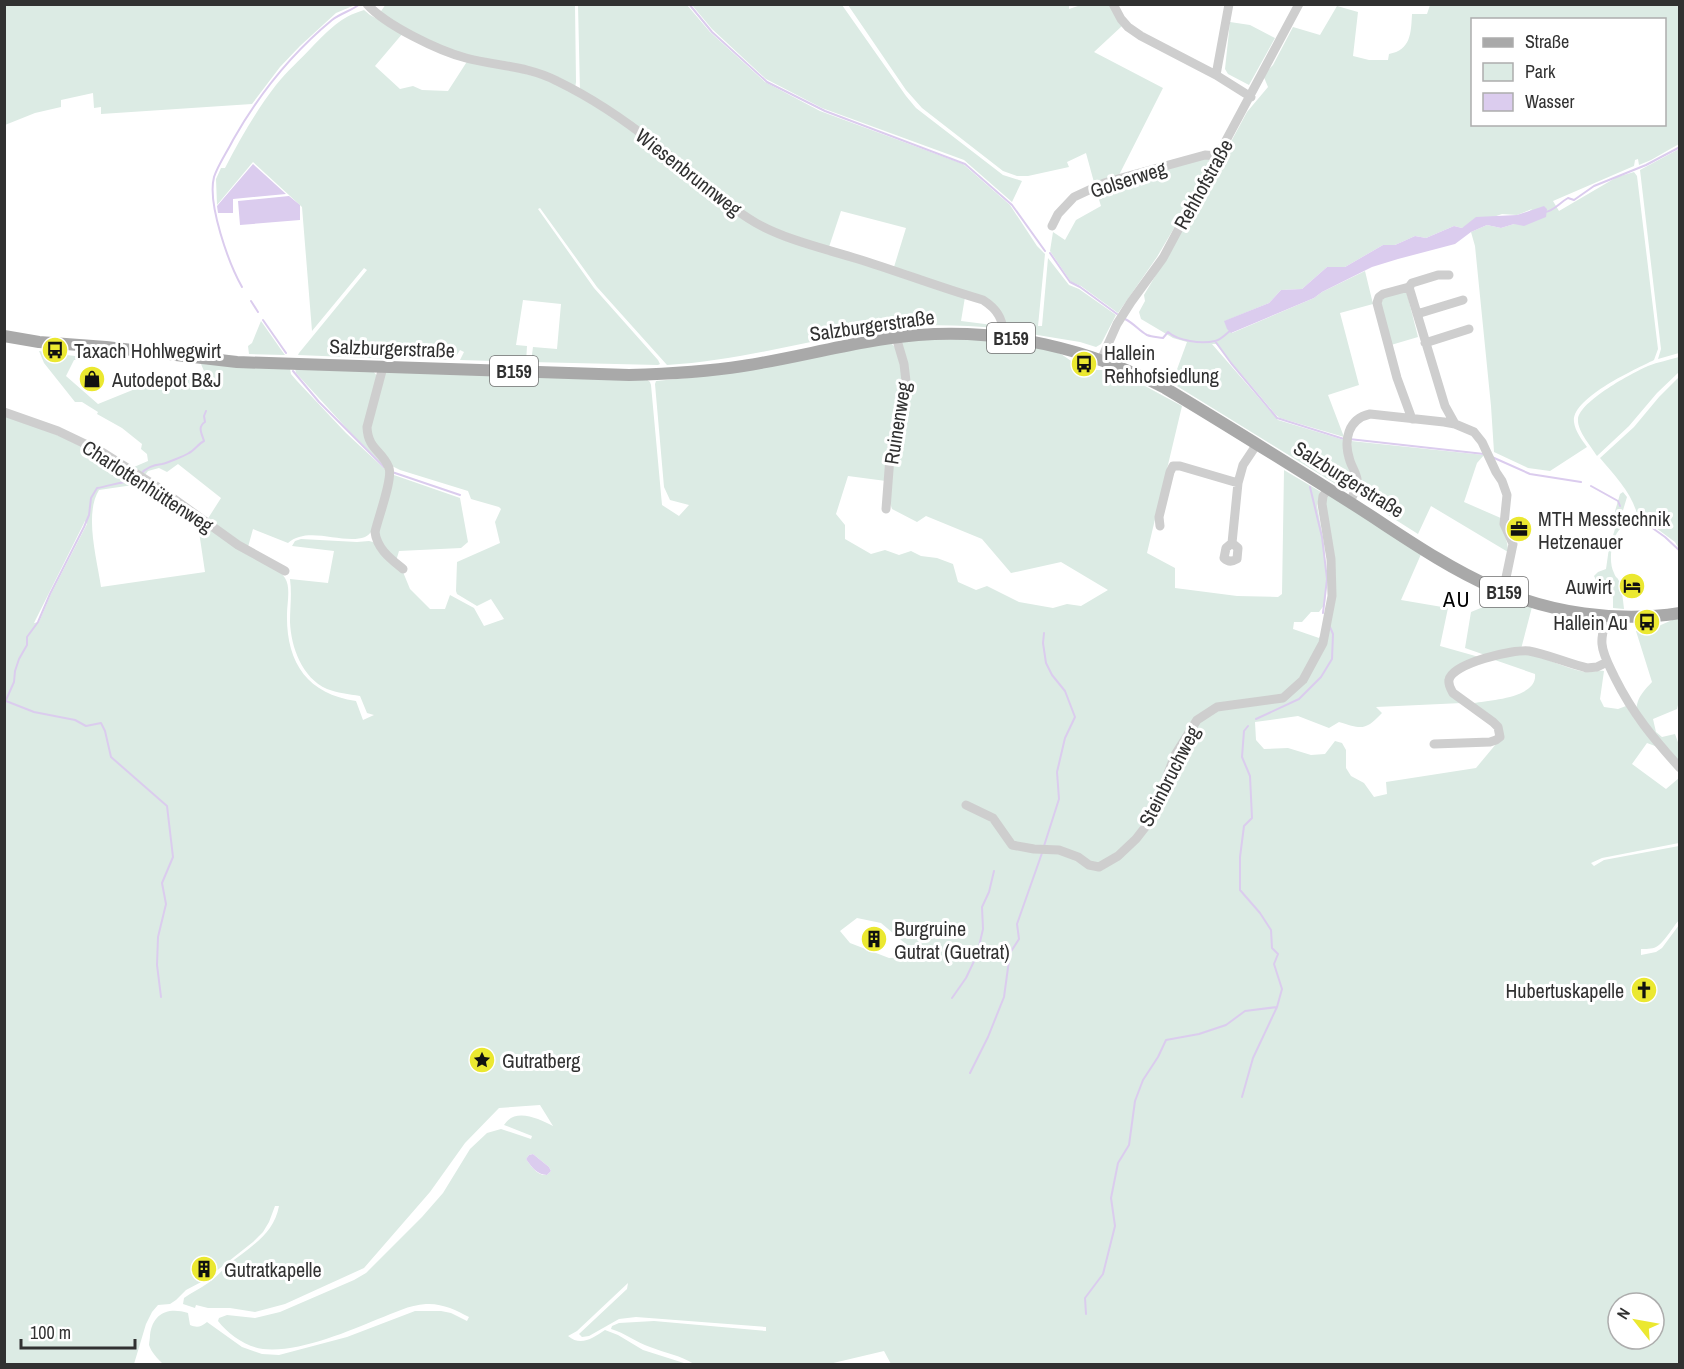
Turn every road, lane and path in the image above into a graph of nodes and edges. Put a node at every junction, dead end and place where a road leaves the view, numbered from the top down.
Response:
1 (367, 4) edge
2 (1113, 4) edge
3 (1229, 4) edge
4 (1299, 4) edge
5 (1216, 75) junction
6 (1251, 97) junction
7 (1218, 156) junction
8 (1052, 226) dead end
9 (1449, 275) dead end
10 (1408, 287) junction
11 (1463, 300) dead end
12 (1418, 314) junction
13 (1469, 329) dead end
14 (4, 336) edge
15 (896, 337) junction
16 (1002, 337) junction
17 (1425, 343) junction
18 (1101, 360) junction
19 (383, 367) junction
20 (4, 412) edge
21 (1412, 419) junction
22 (1455, 424) junction
23 (1254, 448) junction
24 (1238, 483) junction
25 (1326, 492) junction
26 (1350, 502) junction
27 (886, 509) dead end
28 (1160, 526) dead end
29 (1232, 543) dead end
30 (403, 569) dead end
31 (285, 572) dead end
32 (1503, 592) junction
33 (1680, 613) edge
34 (1607, 616) junction
35 (1607, 662) junction
36 (1434, 744) dead end
37 (1680, 768) edge
38 (966, 805) dead end

1 - 16 street, Wiesenbrunnweg
2 - 5 street
3 - 5 street
4 - 6 street, Rehhofstraße
5 - 6 street
6 - 7 street, Rehhofstraße
7 - 8 street, Golserweg
7 - 18 street, Rehhofstraße
9 - 10 street
10 - 12 street
10 - 21 street
11 - 12 street
12 - 17 street
13 - 17 street
14 - 19 main road, Salzburgerstraße / B159
15 - 16 main road, Salzburgerstraße / B159
15 - 19 main road, Salzburgerstraße / B159
15 - 27 street, Ruinenweg
16 - 18 main road, Salzburgerstraße / B159
17 - 22 street
18 - 23 main road, Salzburgerstraße / B159
19 - 30 street
20 - 31 street, Charlottenhüttenweg
21 - 22 street
21 - 26 street
22 - 32 street
23 - 24 street
23 - 25 main road, Salzburgerstraße / B159
24 - 28 street
24 - 29 street
25 - 26 main road, Salzburgerstraße / B159
25 - 38 street, Steinbruchweg
26 - 32 main road, Salzburgerstraße / B159
32 - 34 main road, Salzburgerstraße / B159
33 - 34 main road, Salzburgerstraße / B159
34 - 35 street
35 - 36 street
35 - 37 street

